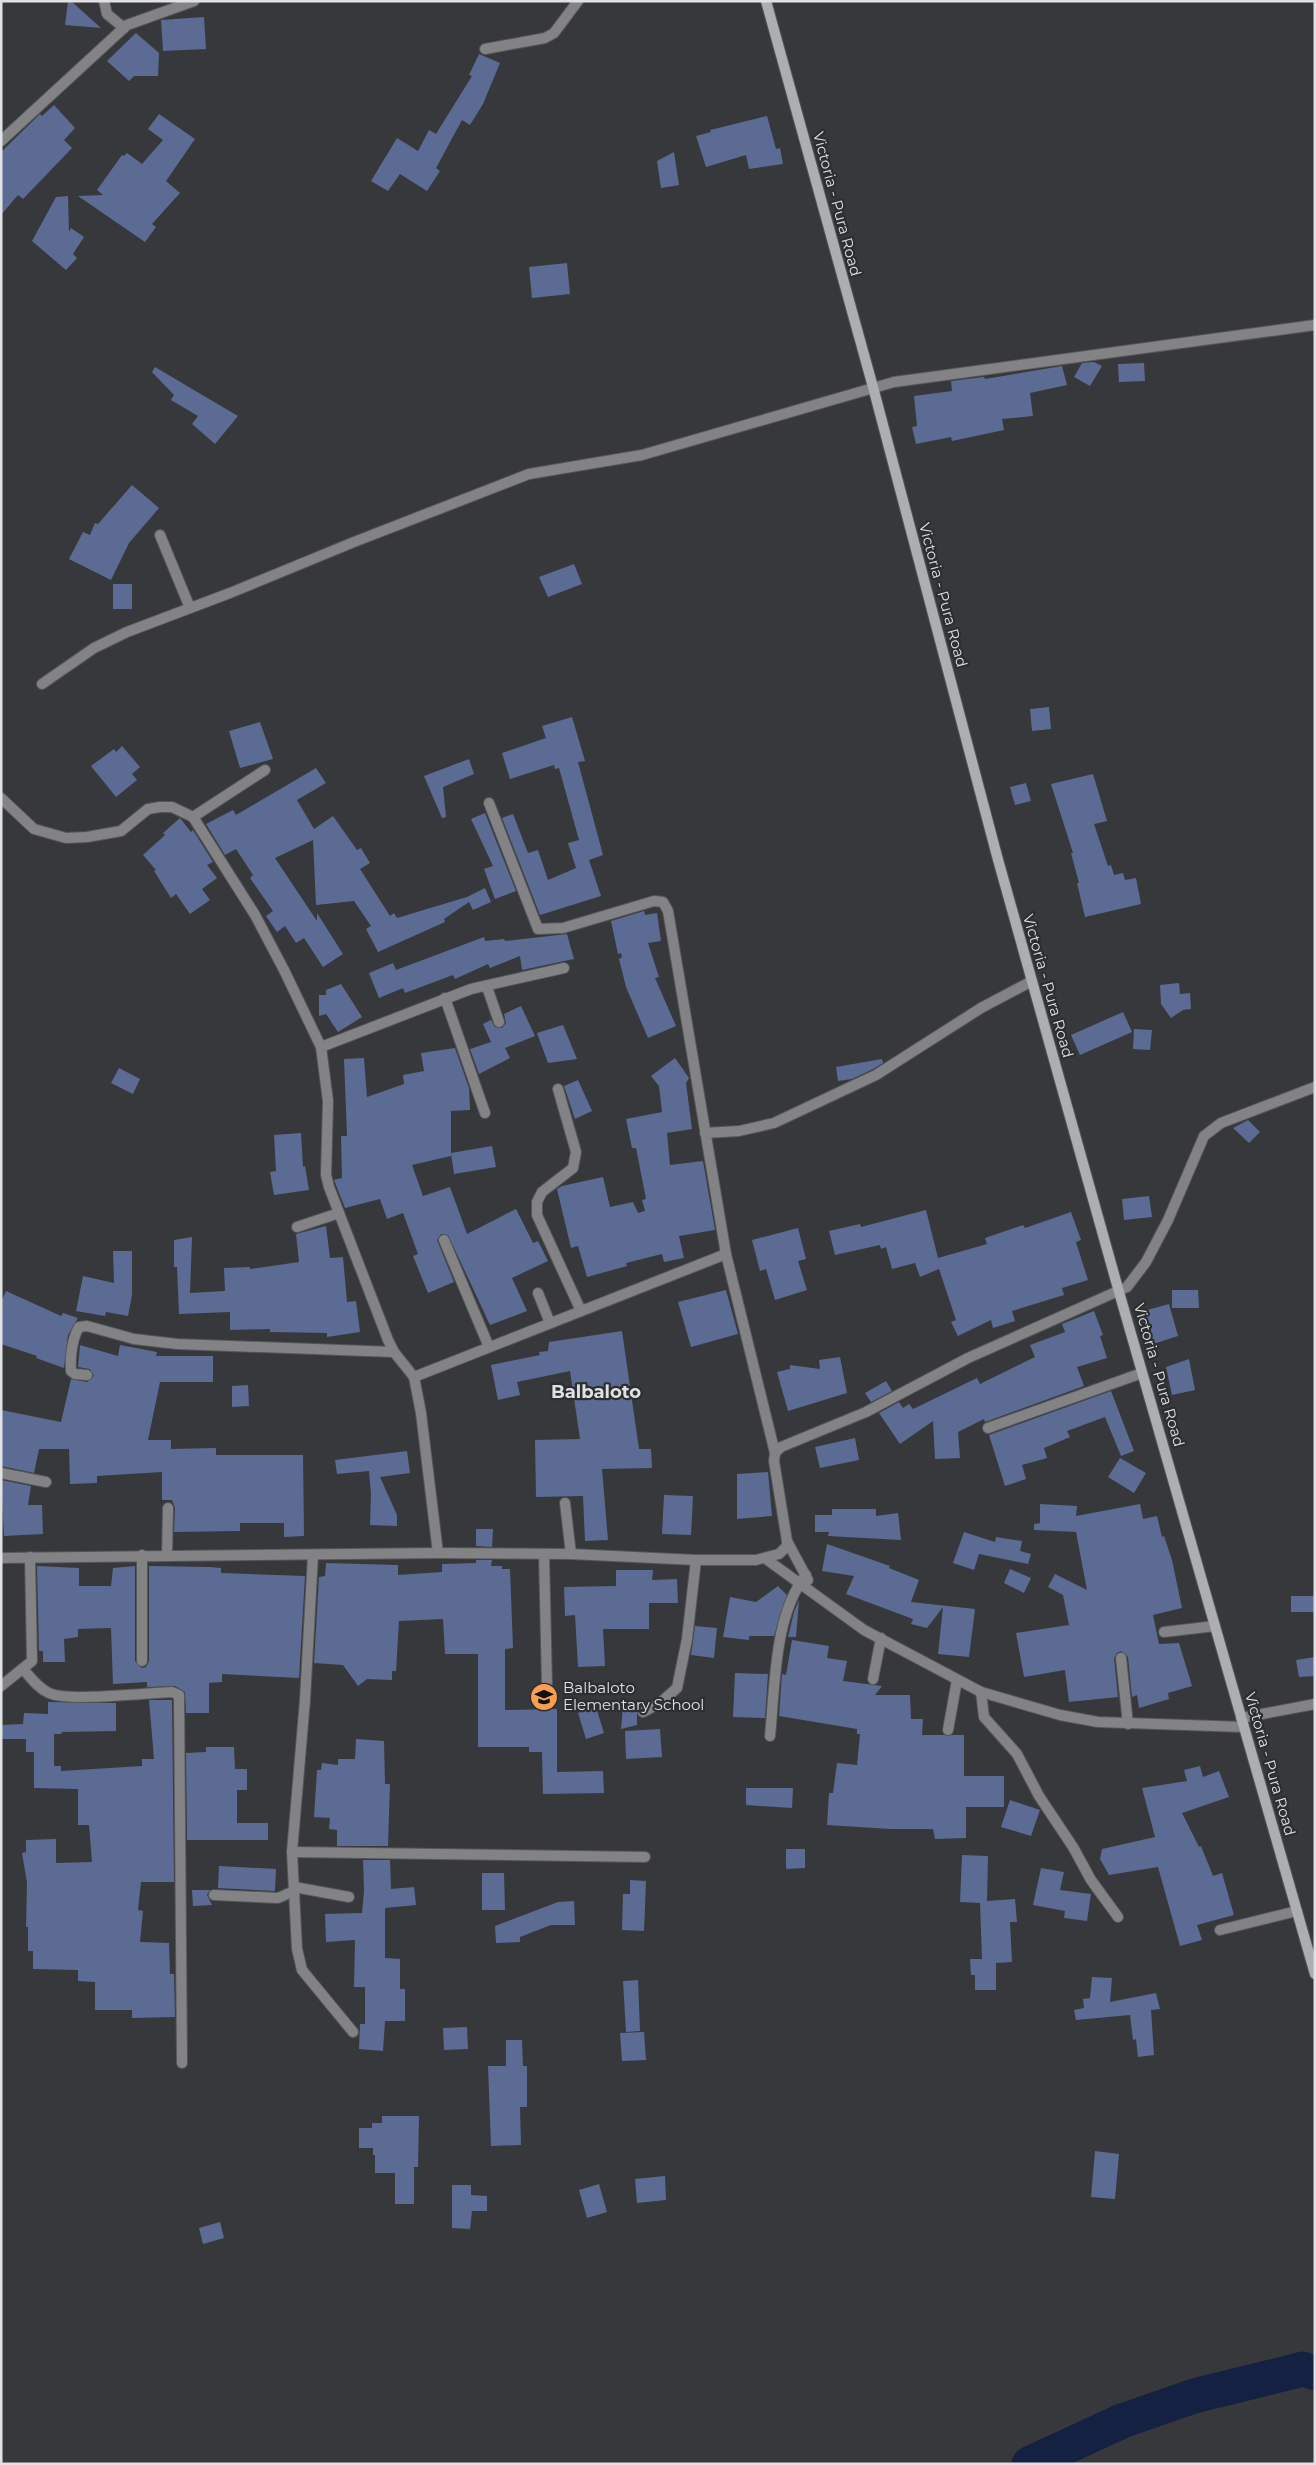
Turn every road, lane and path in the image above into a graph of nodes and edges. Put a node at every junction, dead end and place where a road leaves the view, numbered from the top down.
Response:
1 (104, 1) edge
2 (194, 1) edge
3 (578, 1) edge
4 (766, 1) edge
5 (124, 28) junction
6 (485, 49) dead end
7 (1, 141) edge
8 (1315, 325) edge
9 (873, 387) junction
10 (160, 535) dead end
11 (190, 608) junction
12 (42, 684) dead end
13 (265, 770) dead end
14 (1, 798) edge
15 (489, 803) dead end
16 (193, 817) junction
17 (564, 968) dead end
18 (1032, 981) junction
19 (486, 987) junction
20 (445, 998) junction
21 (499, 1022) dead end
22 (321, 1047) junction
23 (1315, 1086) edge
24 (558, 1089) dead end
25 (485, 1113) dead end
26 (705, 1133) junction
27 (339, 1213) junction
28 (297, 1227) dead end
29 (444, 1240) dead end
30 (726, 1254) junction
31 (1119, 1292) junction
32 (538, 1293) dead end
33 (581, 1311) junction
34 (550, 1323) junction
35 (489, 1347) junction
36 (394, 1352) junction
37 (1142, 1373) junction
38 (86, 1376) dead end
39 (414, 1377) junction
40 (988, 1428) dead end
41 (775, 1453) junction
42 (1, 1473) edge
43 (46, 1482) dead end
44 (565, 1503) dead end
45 (168, 1508) dead end
46 (788, 1541) junction
47 (438, 1553) junction
48 (544, 1554) junction
49 (570, 1554) junction
50 (142, 1555) junction
51 (167, 1555) junction
52 (313, 1555) junction
53 (30, 1557) junction
54 (1, 1558) edge
55 (766, 1558) junction
56 (696, 1560) junction
57 (803, 1579) junction
58 (1215, 1626) junction
59 (1164, 1632) dead end
60 (881, 1638) junction
61 (1121, 1658) dead end
62 (142, 1661) dead end
63 (23, 1670) junction
64 (873, 1679) dead end
65 (957, 1680) junction
66 (547, 1685) dead end
67 (1, 1686) edge
68 (981, 1692) junction
69 (1315, 1704) edge
70 (644, 1712) dead end
71 (1242, 1722) junction
72 (1128, 1724) junction
73 (948, 1730) dead end
74 (770, 1736) dead end
75 (292, 1852) junction
76 (645, 1857) dead end
77 (294, 1889) junction
78 (214, 1895) dead end
79 (349, 1897) dead end
80 (1297, 1911) junction
81 (1118, 1917) dead end
82 (1220, 1930) dead end
83 (1315, 1974) edge
84 (353, 2032) dead end
85 (182, 2063) dead end

1 - 5 street
2 - 5 street
3 - 6 street
4 - 9 main road, Victoria - Pura Road
5 - 7 street
8 - 9 street
9 - 11 street
9 - 18 main road, Victoria - Pura Road
10 - 11 street
11 - 12 street
13 - 16 street
14 - 16 street
15 - 26 street
16 - 22 street
17 - 19 street
18 - 26 street
18 - 31 main road, Victoria - Pura Road
19 - 20 street
19 - 21 street
20 - 22 street
20 - 25 street
22 - 27 street
23 - 31 street
24 - 33 street
26 - 30 street
27 - 28 street
27 - 36 street
29 - 35 street
30 - 33 street
30 - 41 street
31 - 37 main road, Victoria - Pura Road
31 - 41 street
32 - 34 street
33 - 34 street
34 - 35 street
35 - 39 street
36 - 38 street
36 - 39 street
37 - 40 street
37 - 58 main road, Victoria - Pura Road
39 - 47 street
41 - 46 street
42 - 43 street
44 - 49 street
45 - 51 street
46 - 55 street
46 - 57 street
47 - 48 street
47 - 52 street
48 - 49 street
48 - 66 street
49 - 56 street
50 - 51 street
50 - 53 street
50 - 62 street
51 - 52 street
52 - 75 street
53 - 54 street
53 - 63 street
55 - 56 street
55 - 57 street
56 - 70 street
57 - 60 street
57 - 74 street
58 - 59 street
58 - 71 main road, Victoria - Pura Road
60 - 64 street
60 - 65 street
61 - 72 street
63 - 67 street
63 - 85 street
65 - 68 street
65 - 73 street
68 - 72 street
68 - 81 street
69 - 71 street
71 - 72 street
71 - 80 main road, Victoria - Pura Road
75 - 76 street
75 - 77 street
77 - 78 street
77 - 79 street
77 - 84 street
80 - 82 street
80 - 83 main road, Victoria - Pura Road

